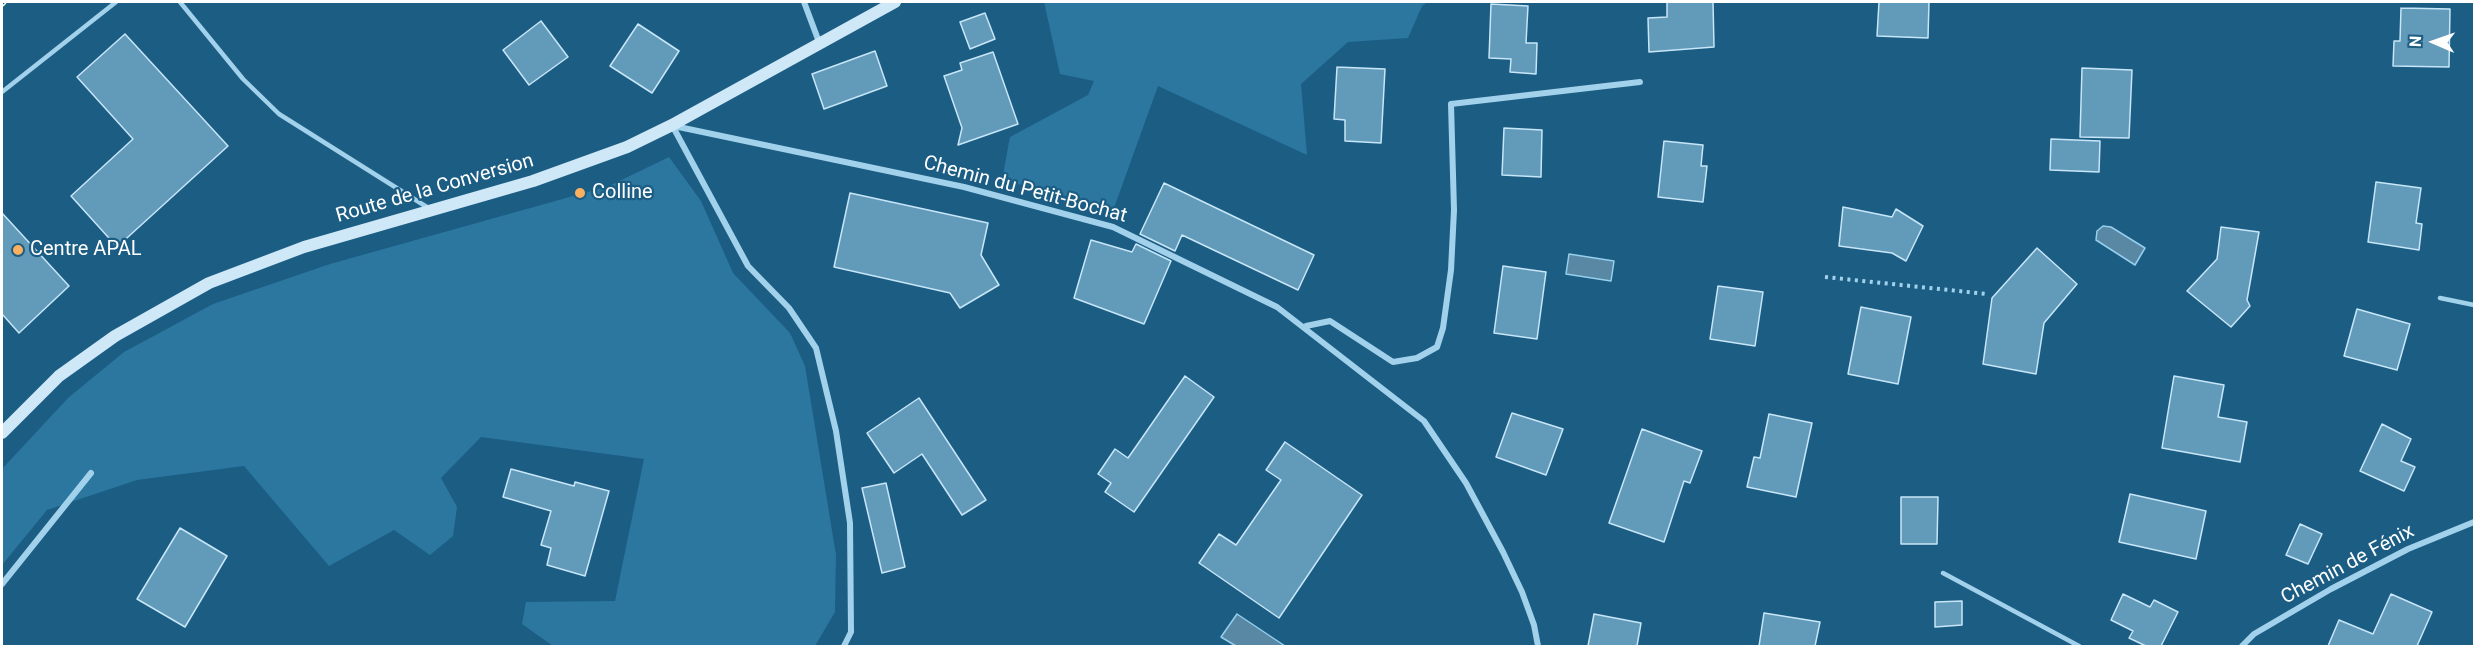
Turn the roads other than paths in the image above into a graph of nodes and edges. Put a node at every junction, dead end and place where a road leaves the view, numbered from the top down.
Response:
1 (116, 2) edge
2 (180, 2) edge
3 (804, 2) edge
4 (895, 2) edge
5 (819, 42) junction
6 (1640, 82) dead end
7 (2, 92) edge
8 (672, 125) junction
9 (432, 210) junction
10 (2440, 298) dead end
11 (2475, 305) edge
12 (1306, 327) junction
13 (2, 433) edge
14 (91, 474) dead end
15 (2475, 522) edge
16 (1943, 573) dead end
17 (2, 584) edge
18 (844, 646) edge
19 (1538, 646) edge
20 (2079, 646) edge
21 (2242, 646) edge

1 - 7 lane
2 - 9 lane
3 - 5 street
4 - 5 main road, Route de la Conversion
5 - 8 main road, Route de la Conversion
6 - 12 street
8 - 9 main road, Route de la Conversion
8 - 12 street, Chemin du Petit-Bochat
8 - 18 street
9 - 13 main road, Route de la Conversion
10 - 11 lane
12 - 19 street, Chemin du Petit-Bochat
14 - 17 street
15 - 21 street, Chemin de Fénix
16 - 20 lane

